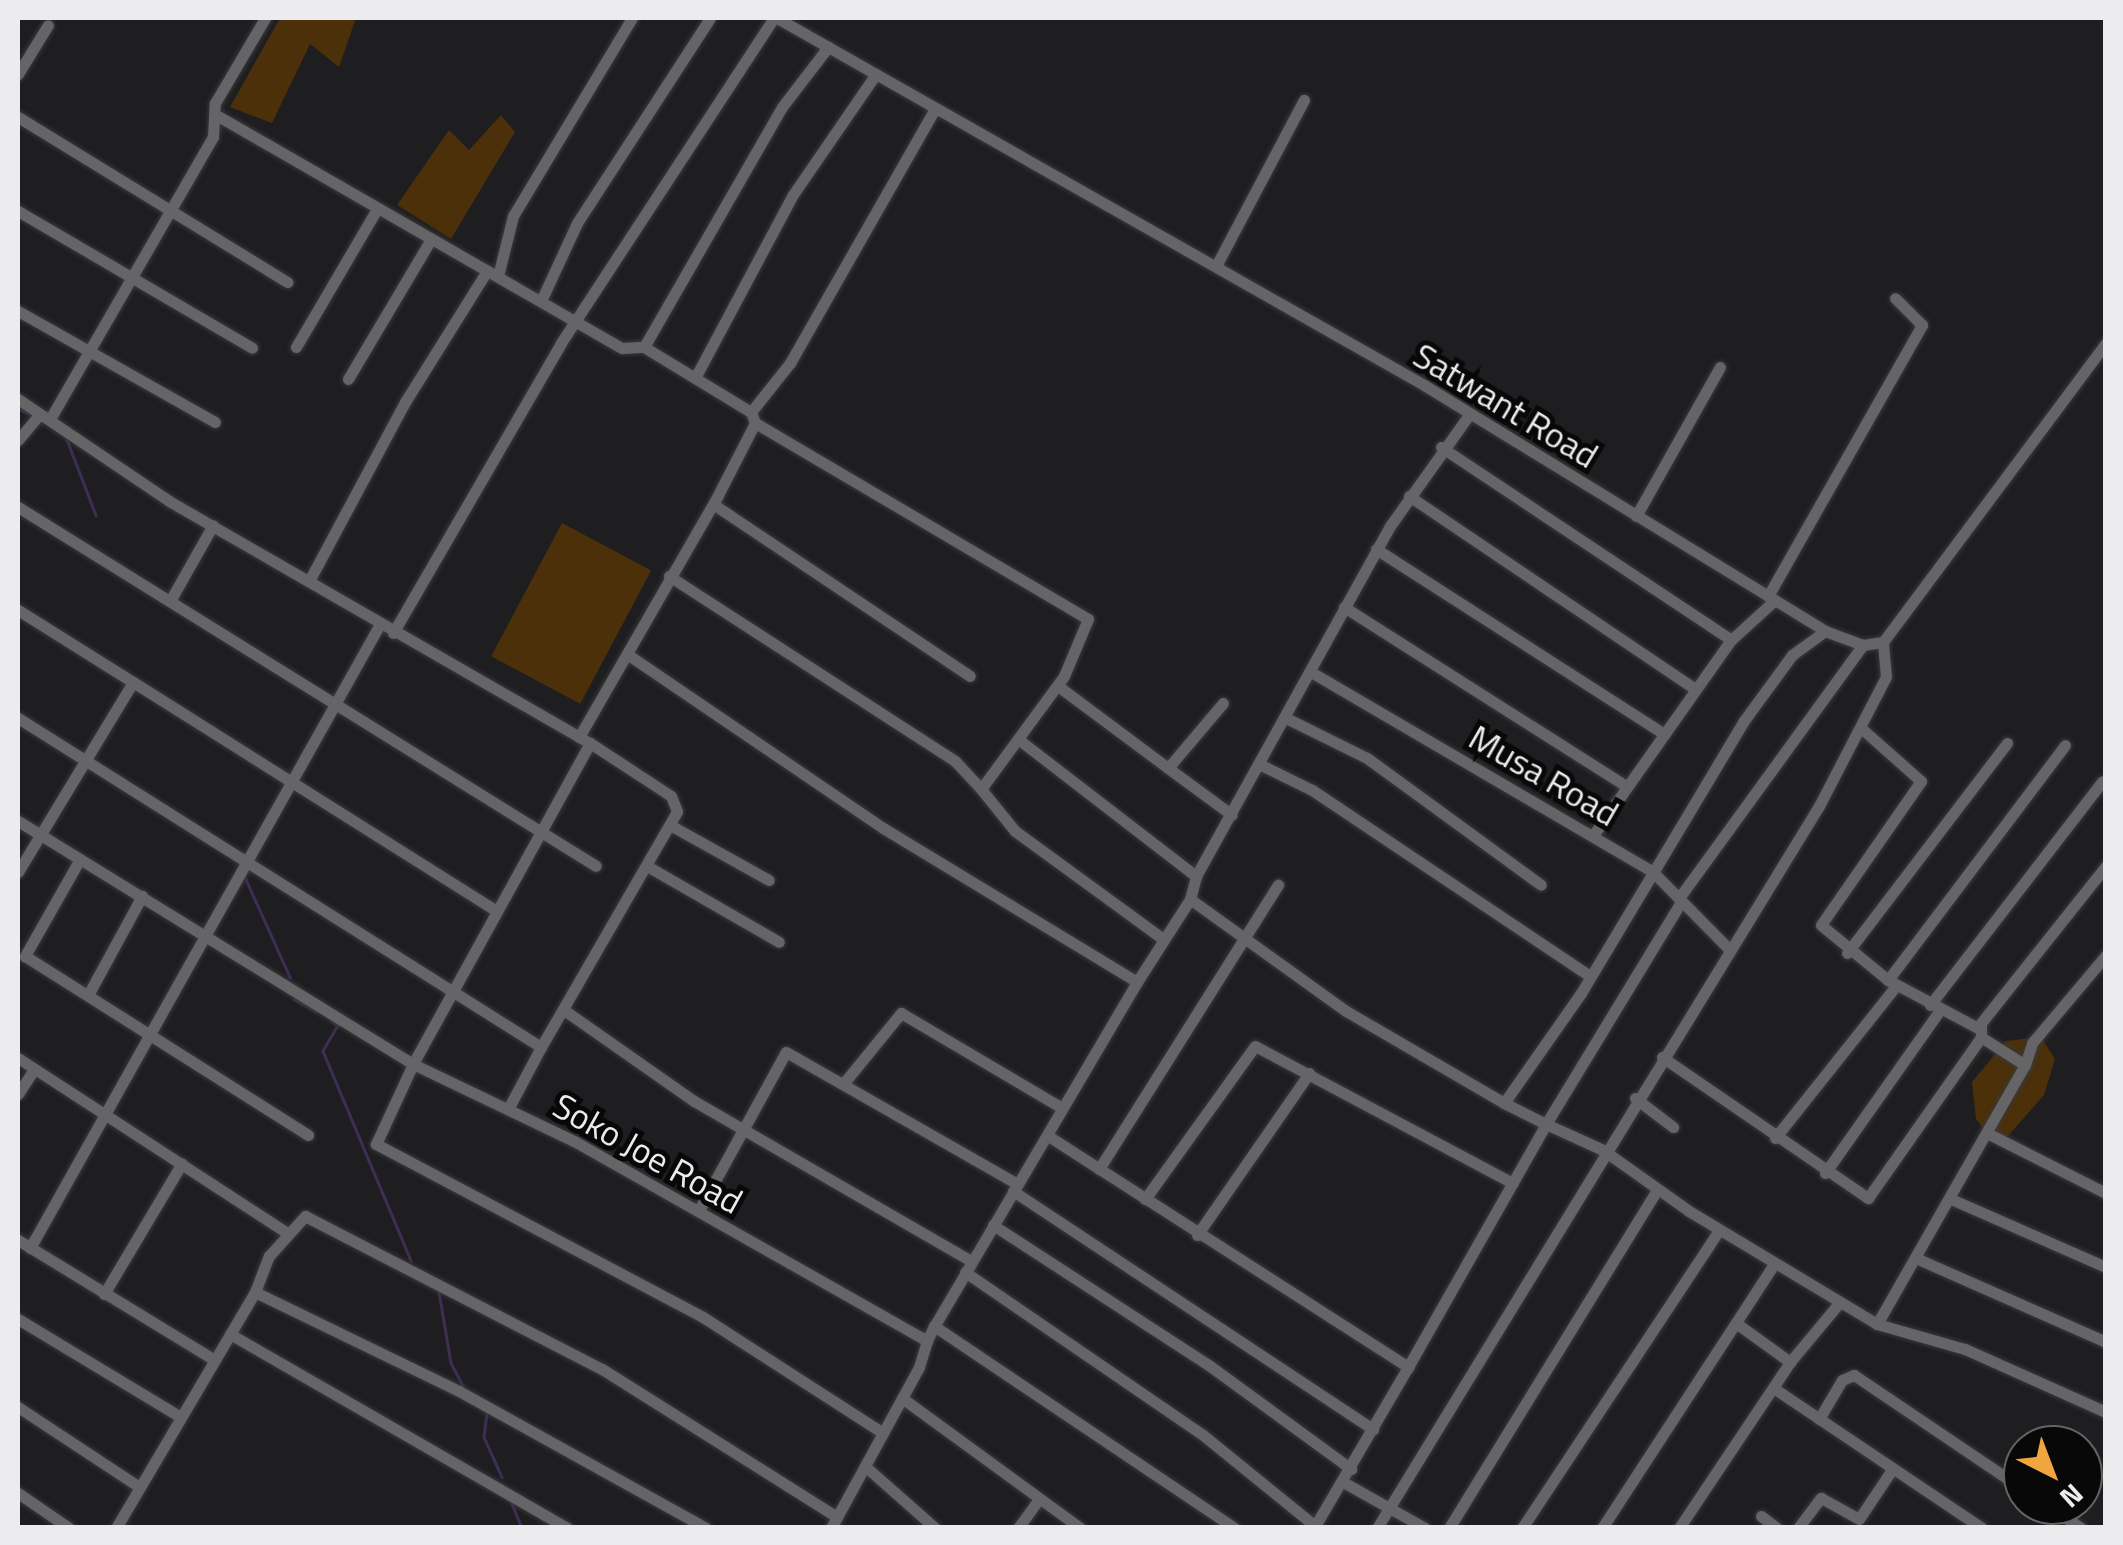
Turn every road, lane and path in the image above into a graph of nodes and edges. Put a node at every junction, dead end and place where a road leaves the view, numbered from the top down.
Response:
1 (265, 18) edge
2 (632, 18) edge
3 (710, 18) edge
4 (776, 18) edge
5 (48, 25) dead end
6 (828, 47) junction
7 (18, 74) edge
8 (876, 74) junction
9 (1304, 100) dead end
10 (935, 109) junction
11 (218, 116) junction
12 (18, 118) edge
13 (171, 207) junction
14 (377, 209) junction
15 (18, 211) edge
16 (430, 239) junction
17 (1216, 266) junction
18 (493, 274) junction
19 (129, 276) junction
20 (287, 282) dead end
21 (1894, 298) dead end
22 (541, 301) junction
23 (18, 311) edge
24 (580, 321) junction
25 (2106, 343) edge
26 (296, 347) dead end
27 (644, 347) junction
28 (252, 348) dead end
29 (88, 353) junction
30 (1720, 368) dead end
31 (348, 378) dead end
32 (695, 378) junction
33 (18, 400) edge
34 (1469, 414) junction
35 (45, 417) junction
36 (753, 418) junction
37 (215, 422) dead end
38 (18, 440) edge
39 (1441, 446) junction
40 (1410, 496) junction
41 (713, 504) junction
42 (18, 507) edge
43 (1636, 516) junction
44 (213, 526) junction
45 (1376, 549) junction
46 (669, 576) junction
47 (308, 581) junction
48 (1772, 598) junction
49 (170, 601) junction
50 (1344, 607) junction
51 (18, 610) edge
52 (380, 624) junction
53 (1825, 631) junction
54 (394, 633) junction
55 (1731, 640) junction
56 (1883, 642) junction
57 (1863, 645) junction
58 (627, 654) junction
59 (1311, 672) junction
60 (970, 676) dead end
61 (133, 682) junction
62 (1058, 686) junction
63 (1694, 688) junction
64 (334, 701) junction
65 (1223, 703) dead end
66 (18, 718) edge
67 (1286, 718) junction
68 (1861, 728) junction
69 (1661, 732) junction
70 (1018, 739) junction
71 (584, 740) junction
72 (2006, 743) dead end
73 (2065, 745) dead end
74 (87, 758) junction
75 (1261, 766) junction
76 (1168, 768) junction
77 (290, 781) junction
78 (2102, 782) dead end
79 (1624, 785) junction
80 (981, 789) junction
81 (1232, 815) junction
82 (18, 821) edge
83 (670, 825) junction
84 (542, 832) junction
85 (1594, 834) junction
86 (42, 835) junction
87 (80, 859) junction
88 (247, 861) junction
89 (596, 866) dead end
90 (647, 866) junction
91 (2106, 866) edge
92 (1652, 871) junction
93 (18, 872) edge
94 (1196, 876) junction
95 (769, 880) dead end
96 (1278, 885) dead end
97 (1540, 886) dead end
98 (142, 896) junction
99 (1190, 899) junction
100 (1680, 900) junction
101 (497, 911) junction
102 (208, 935) junction
103 (1247, 937) junction
104 (1162, 938) junction
105 (779, 942) dead end
106 (1730, 950) junction
107 (21, 953) edge
108 (1847, 953) junction
109 (2106, 955) edge
110 (1590, 976) junction
111 (1137, 982) junction
112 (1892, 983) junction
113 (454, 992) junction
114 (88, 994) junction
115 (1935, 1008) junction
116 (564, 1010) junction
117 (1980, 1032) junction
118 (152, 1037) junction
119 (541, 1047) junction
120 (1662, 1056) junction
121 (18, 1058) edge
122 (412, 1064) junction
123 (2026, 1065) junction
124 (34, 1069) junction
125 (1309, 1073) junction
126 (843, 1084) junction
127 (18, 1094) edge
128 (1635, 1098) junction
129 (1504, 1103) junction
130 (508, 1108) junction
131 (1062, 1108) junction
132 (104, 1114) junction
133 (1546, 1124) junction
134 (1673, 1127) dead end
135 (740, 1129) junction
136 (308, 1134) dead end
137 (1989, 1134) junction
138 (1050, 1137) junction
139 (1775, 1138) junction
140 (1603, 1150) junction
141 (182, 1164) junction
142 (1099, 1169) junction
143 (1825, 1173) junction
144 (1513, 1184) junction
145 (1015, 1187) junction
146 (1658, 1190) junction
147 (2106, 1193) edge
148 (1146, 1199) junction
149 (1951, 1199) junction
150 (698, 1210) junction
151 (993, 1225) junction
152 (1719, 1230) junction
153 (286, 1232) junction
154 (1197, 1235) junction
155 (18, 1240) edge
156 (30, 1248) junction
157 (1918, 1259) junction
158 (1775, 1263) junction
159 (968, 1266) junction
160 (2106, 1267) edge
161 (255, 1292) junction
162 (104, 1294) junction
163 (1840, 1302) junction
164 (18, 1319) edge
165 (1736, 1322) junction
166 (1877, 1324) junction
167 (934, 1326) junction
168 (230, 1334) junction
169 (927, 1341) junction
170 (2106, 1342) edge
171 (213, 1359) junction
172 (1790, 1362) junction
173 (1408, 1367) junction
174 (1775, 1389) junction
175 (902, 1398) junction
176 (18, 1407) edge
177 (2106, 1412) edge
178 (177, 1415) junction
179 (1819, 1419) junction
180 (1373, 1429) junction
181 (883, 1433) junction
182 (866, 1468) junction
183 (1893, 1468) junction
184 (1351, 1469) junction
185 (2003, 1475) edge
186 (1343, 1482) junction
187 (138, 1486) junction
188 (18, 1492) edge
189 (1039, 1499) junction
190 (1388, 1505) junction
191 (1761, 1516) dead end
192 (1858, 1519) junction
193 (834, 1522) edge
194 (1314, 1527) edge
195 (69, 1528) edge
196 (116, 1528) edge
197 (566, 1528) edge
198 (706, 1528) edge
199 (935, 1528) edge
200 (1018, 1528) edge
201 (1080, 1528) edge
202 (1235, 1528) edge
203 (1377, 1528) edge
204 (1426, 1528) edge
205 (1448, 1528) edge
206 (1522, 1528) edge
207 (1602, 1528) edge
208 (1678, 1528) edge
209 (1777, 1528) edge
210 (1798, 1528) edge
211 (1872, 1528) edge
212 (1982, 1528) edge

1 - 11 street
2 - 18 street
3 - 22 street
4 - 6 street, Satwant Road
4 - 24 street
5 - 7 street
6 - 8 street, Satwant Road
6 - 27 street
8 - 10 street, Satwant Road
8 - 32 street
9 - 17 street
10 - 17 street, Satwant Road
10 - 36 street
11 - 13 street
11 - 14 street
12 - 13 street
13 - 19 street
13 - 20 street
14 - 16 street
14 - 26 street
15 - 19 street
16 - 18 street
16 - 31 street
17 - 34 street, Satwant Road
18 - 22 street
18 - 47 street
19 - 28 street
19 - 29 street
21 - 48 street
22 - 24 street
23 - 29 street
24 - 27 street
24 - 54 street
25 - 56 street
27 - 32 street
29 - 35 street
29 - 37 street
30 - 43 street
32 - 36 street
33 - 35 street
34 - 39 street
34 - 43 street, Satwant Road
35 - 38 street
35 - 44 street
36 - 41 street
36 - 62 street
39 - 40 street
39 - 55 street
40 - 45 street
40 - 63 street
41 - 46 street
41 - 60 street
42 - 49 street
43 - 48 street, Satwant Road
44 - 47 street
44 - 49 street
45 - 50 street
45 - 69 street
46 - 58 street
46 - 80 street
47 - 52 street
48 - 53 street, Satwant Road
48 - 55 street
49 - 64 street
50 - 59 street
50 - 79 street
51 - 61 street
52 - 54 street
52 - 64 street
53 - 57 street, Satwant Road
53 - 92 street
54 - 71 street
55 - 63 street
56 - 57 street, Satwant Road
56 - 68 street
57 - 100 street
58 - 71 street
58 - 111 street
59 - 67 street
59 - 85 street, Musa Road
61 - 74 street
61 - 77 street
62 - 70 street
62 - 76 street
63 - 69 street
64 - 77 street
64 - 84 street
65 - 76 street
66 - 74 street
67 - 75 street
67 - 97 street
68 - 106 street
68 - 108 street
69 - 79 street
70 - 80 street
70 - 94 street
71 - 83 street
71 - 84 street
72 - 108 street
73 - 112 street
74 - 86 street
74 - 88 street
75 - 81 street
75 - 110 street
76 - 81 street
77 - 88 street
77 - 101 street
78 - 115 street
79 - 85 street
80 - 104 street
81 - 94 street
82 - 86 street, Soko Joe Road
83 - 90 street
83 - 95 street
84 - 89 street
84 - 101 street
85 - 92 street, Musa Road
86 - 87 street, Soko Joe Road
86 - 93 street
87 - 98 street, Soko Joe Road
87 - 107 street
88 - 102 street
88 - 113 street
90 - 105 street
90 - 116 street
91 - 117 street
92 - 100 street, Musa Road
92 - 110 street
94 - 99 street
96 - 103 street
98 - 102 street, Soko Joe Road
98 - 114 street
99 - 103 street
99 - 104 street
100 - 106 street, Musa Road
100 - 133 street
101 - 113 street
102 - 118 street
102 - 122 street, Soko Joe Road
103 - 129 street
103 - 142 street
104 - 111 street
106 - 120 street
107 - 114 street
108 - 112 street
109 - 123 street
110 - 129 street
111 - 131 street
112 - 115 street
112 - 139 street
113 - 119 street
113 - 122 street
114 - 118 street
115 - 117 street
115 - 143 street
116 - 119 street
116 - 135 street
117 - 123 street
117 - 143 street
118 - 132 street
118 - 136 street
119 - 130 street
120 - 128 street
120 - 139 street
121 - 124 street
122 - 130 street, Soko Joe Road
122 - 181 street
123 - 137 street
124 - 127 street
124 - 132 street
125 - 144 street
125 - 148 street
125 - 154 street
126 - 131 street
126 - 135 street
126 - 145 street
128 - 134 street
128 - 140 street
129 - 133 street
130 - 150 street, Soko Joe Road
131 - 138 street
132 - 141 street
132 - 156 street
133 - 140 street
133 - 144 street
135 - 150 street
135 - 159 street
137 - 147 street
137 - 149 street
138 - 142 street
138 - 145 street
139 - 143 street
140 - 146 street
140 - 190 street
141 - 153 street
141 - 162 street
142 - 148 street
144 - 173 street
145 - 151 street
145 - 180 street
146 - 152 street
146 - 205 street
148 - 154 street
149 - 157 street
149 - 160 street
150 - 169 street, Soko Joe Road
151 - 159 street
151 - 184 street
152 - 158 street
152 - 206 street
153 - 161 street
153 - 193 street
154 - 173 street
155 - 156 street
156 - 162 street
157 - 166 street
157 - 170 street
158 - 163 street
158 - 165 street
159 - 167 street
159 - 194 street
161 - 168 street
161 - 198 street
162 - 171 street
163 - 166 street
163 - 172 street
164 - 178 street
165 - 172 street
165 - 207 street
166 - 177 street
167 - 169 street
167 - 202 street
168 - 171 street
168 - 197 street
169 - 175 street
171 - 178 street
172 - 174 street
173 - 180 street
174 - 179 street
174 - 208 street
175 - 181 street
175 - 189 street
176 - 187 street
178 - 187 street
179 - 183 street
179 - 185 street
180 - 184 street
181 - 182 street
182 - 193 street
182 - 199 street
183 - 192 street
183 - 212 street
184 - 186 street
186 - 190 street
186 - 194 street
187 - 196 street
188 - 195 street
189 - 200 street
189 - 201 street
190 - 203 street
190 - 204 street
191 - 209 street
192 - 210 street
192 - 211 street

